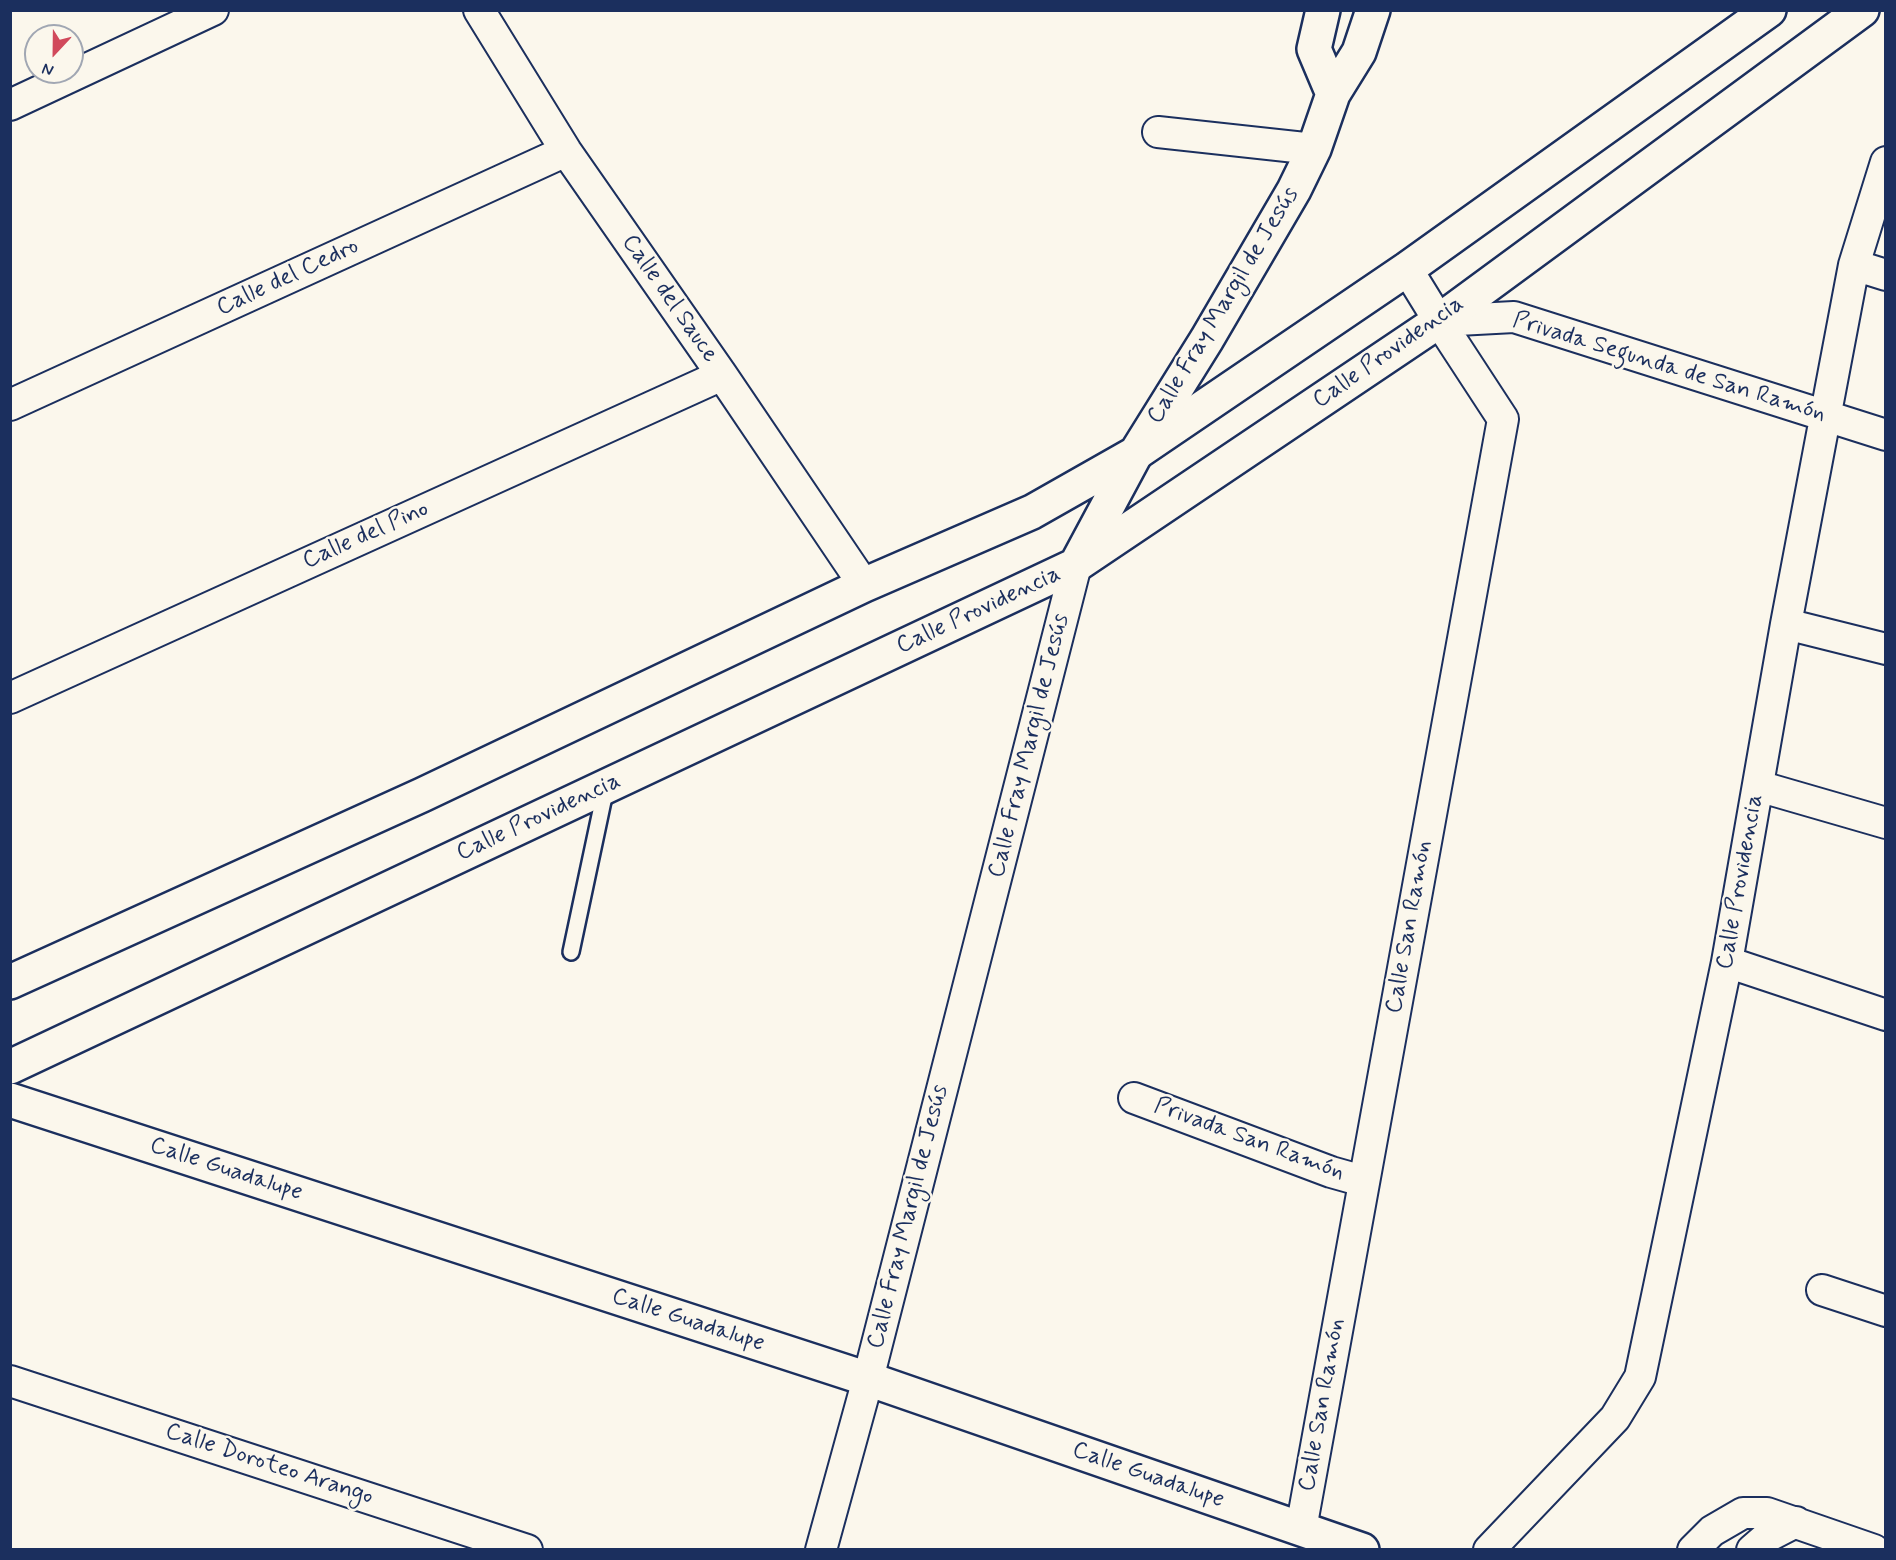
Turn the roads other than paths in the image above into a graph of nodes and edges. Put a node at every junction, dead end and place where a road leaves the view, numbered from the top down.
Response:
1 (213, 10) edge
2 (479, 10) edge
3 (1323, 10) edge
4 (1373, 10) edge
5 (1769, 10) edge
6 (1862, 10) edge
7 (1333, 93) junction
8 (10, 105) edge
9 (1158, 132) dead end
10 (1314, 149) junction
11 (566, 151) junction
12 (1886, 162) edge
13 (1854, 265) junction
14 (1407, 269) junction
15 (1886, 275) edge
16 (1439, 321) junction
17 (722, 375) junction
18 (10, 405) edge
19 (1826, 415) junction
20 (1886, 435) edge
21 (1136, 453) junction
22 (1076, 566) junction
23 (864, 585) junction
24 (1786, 624) junction
25 (1886, 649) edge
26 (10, 698) edge
27 (606, 786) junction
28 (1758, 786) junction
29 (1886, 823) edge
30 (571, 952) dead end
31 (1727, 962) junction
32 (10, 982) edge
33 (1886, 1015) edge
34 (10, 1067) edge
35 (1134, 1098) dead end
36 (10, 1100) edge
37 (1363, 1181) junction
38 (1822, 1290) dead end
39 (1886, 1311) edge
40 (868, 1379) junction
41 (10, 1381) edge
42 (1796, 1522) junction
43 (1299, 1539) edge
44 (527, 1550) edge
45 (821, 1550) edge
46 (1362, 1550) edge
47 (1489, 1550) edge
48 (1693, 1550) edge
49 (1752, 1550) edge
50 (1874, 1550) edge

1 - 8 street
2 - 11 street, Calle del Sauce
3 - 7 street
4 - 7 street, Calle Fray Margil de Jesús
5 - 14 street
6 - 16 street, Calle Providencia
7 - 10 street, Calle Fray Margil de Jesús
9 - 10 street
10 - 21 street, Calle Fray Margil de Jesús
11 - 17 street, Calle del Sauce
11 - 18 street, Calle del Cedro
12 - 13 street, Calle Providencia
13 - 15 street
13 - 19 street, Calle Providencia
14 - 16 street
14 - 21 street
16 - 19 street, Privada Segunda de San Ramón
16 - 22 street, Calle Providencia
16 - 37 street, Calle San Ramón
17 - 23 street, Calle del Sauce
17 - 26 street, Calle del Pino
19 - 20 street, Privada Segunda de San Ramón
19 - 24 street, Calle Providencia
21 - 22 street, Calle Fray Margil de Jesús
21 - 23 street
22 - 27 street, Calle Providencia
22 - 40 street, Calle Fray Margil de Jesús
23 - 32 street
24 - 25 street
24 - 28 street, Calle Providencia
27 - 30 lane
27 - 34 street, Calle Providencia
28 - 29 street
28 - 31 street, Calle Providencia
31 - 33 street
31 - 47 street, Calle Providencia
35 - 37 street, Privada San Ramón
36 - 40 street, Calle Guadalupe
37 - 43 street, Calle San Ramón
38 - 39 street
40 - 43 street, Calle Guadalupe
40 - 45 street, Calle Fray Margil de Jesús
41 - 44 street, Calle Doroteo Arango
42 - 48 street
42 - 49 street
42 - 50 street
43 - 46 street, Calle Guadalupe

